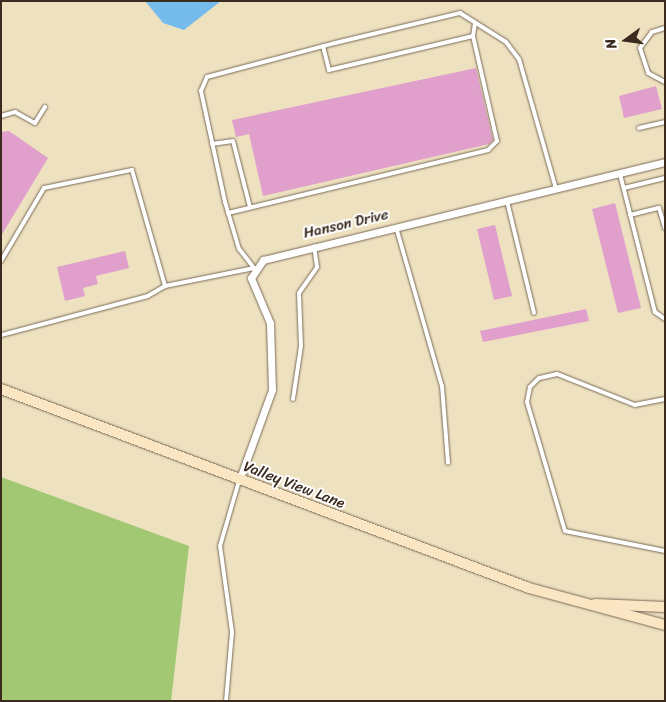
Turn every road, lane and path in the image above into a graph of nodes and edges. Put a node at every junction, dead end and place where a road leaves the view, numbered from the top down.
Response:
1 (474, 23) junction
2 (665, 28) edge
3 (473, 36) junction
4 (322, 46) junction
5 (665, 82) edge
6 (45, 107) dead end
7 (1, 116) edge
8 (665, 122) edge
9 (639, 128) dead end
10 (212, 144) junction
11 (665, 162) edge
12 (620, 174) junction
13 (665, 178) edge
14 (624, 188) junction
15 (556, 189) junction
16 (507, 201) junction
17 (250, 207) junction
18 (228, 213) junction
19 (630, 215) junction
20 (396, 227) junction
21 (665, 228) edge
22 (314, 246) junction
23 (1, 261) edge
24 (254, 268) junction
25 (165, 286) junction
26 (534, 314) dead end
27 (665, 319) edge
28 (1, 335) edge
29 (1, 389) edge
30 (293, 399) dead end
31 (665, 399) edge
32 (448, 463) dead end
33 (240, 481) junction
34 (665, 552) edge
35 (579, 603) junction
36 (665, 607) edge
37 (665, 625) edge
38 (226, 701) edge

1 - 3 lane
1 - 4 lane
1 - 15 lane
2 - 5 lane
3 - 4 lane
3 - 17 lane
4 - 10 lane
6 - 7 lane
8 - 9 lane
10 - 17 lane
10 - 18 lane
11 - 12 street, Hanson Drive
12 - 14 lane
12 - 15 street, Hanson Drive
13 - 14 lane
14 - 19 lane
15 - 16 street, Hanson Drive
16 - 20 street, Hanson Drive
16 - 26 lane
17 - 18 lane
18 - 24 lane
19 - 21 lane
19 - 27 lane
20 - 22 street, Hanson Drive
20 - 32 lane
22 - 24 street, Hanson Drive
22 - 30 lane
23 - 25 lane
24 - 25 lane
24 - 33 street
25 - 28 lane
29 - 33 main road, Valley View Lane
31 - 34 lane
33 - 35 main road, Valley View Lane
33 - 38 lane
35 - 36 main road, Valley View Lane
35 - 37 main road, Valley View Lane

